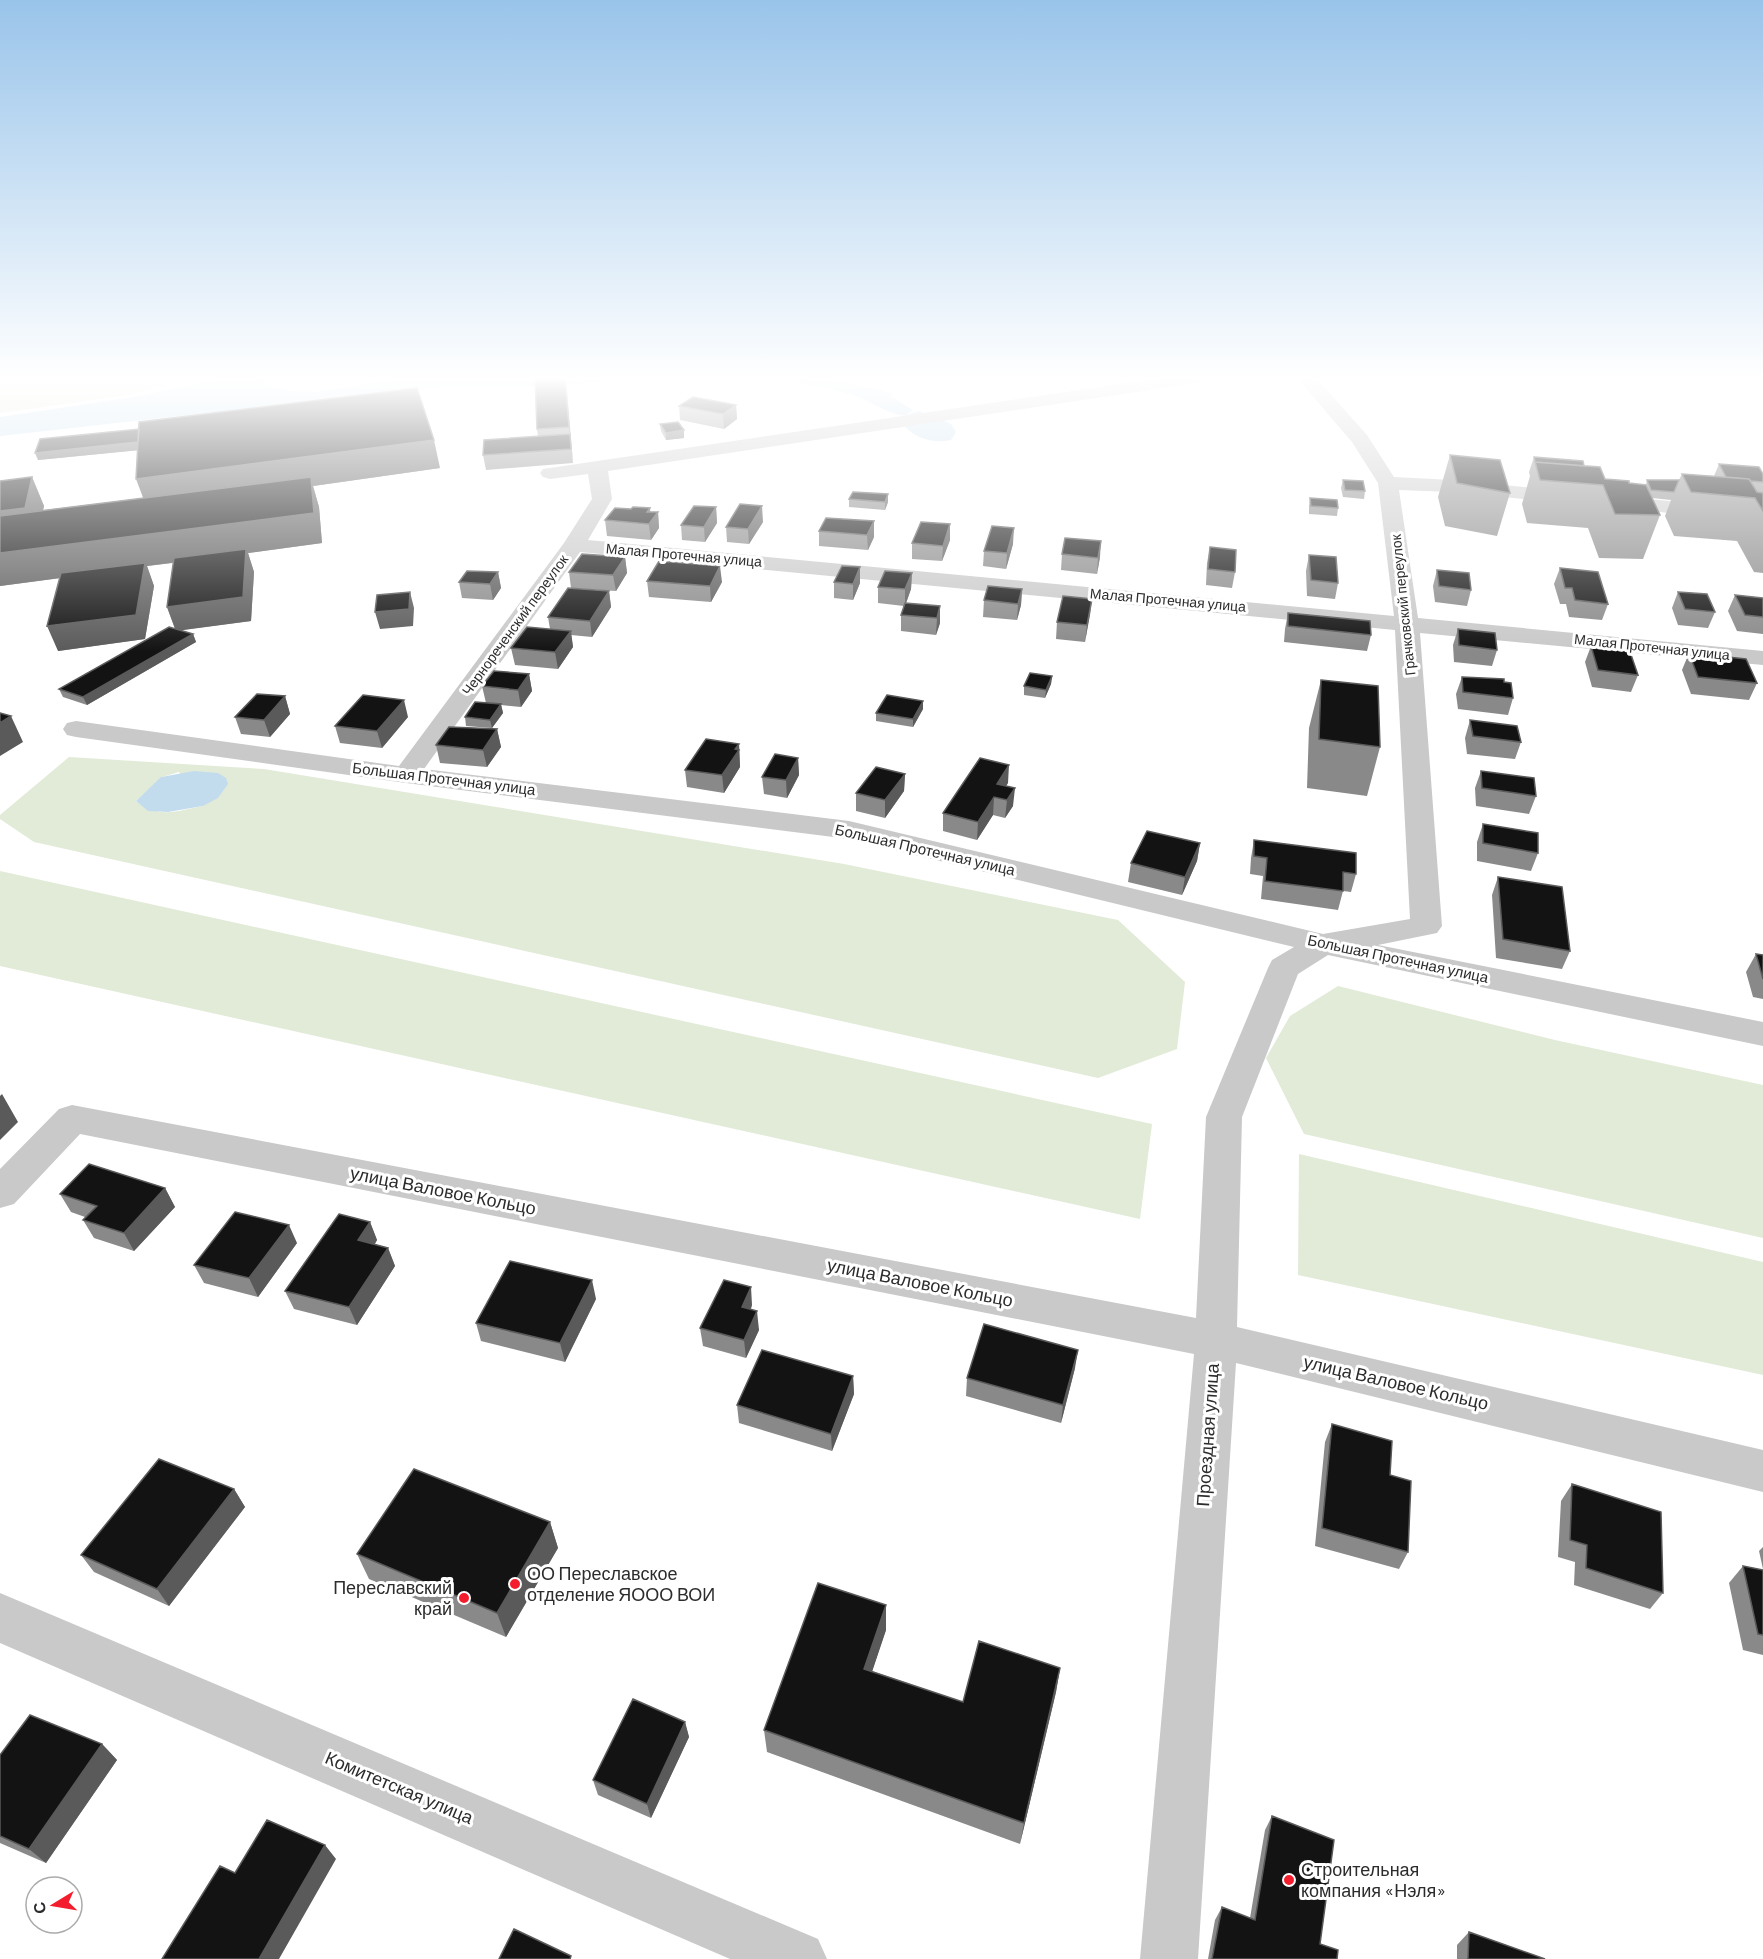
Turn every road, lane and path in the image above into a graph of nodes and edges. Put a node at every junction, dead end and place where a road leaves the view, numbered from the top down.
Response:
1 (578, 469) edge
2 (597, 469) edge
3 (1379, 469) edge
4 (550, 473) dead end
5 (1388, 483) junction
6 (1763, 516) edge
7 (574, 545) junction
8 (1407, 622) junction
9 (1763, 658) edge
10 (76, 729) dead end
11 (406, 775) junction
12 (1323, 944) junction
13 (1763, 1034) edge
14 (0, 1193) edge
15 (1216, 1340) junction
16 (1763, 1471) edge
17 (0, 1618) edge
18 (798, 1959) edge
19 (1168, 1959) edge

1 - 4 street
2 - 7 street, Чернореченский переулок
3 - 5 street
5 - 6 street
5 - 8 street, Грачковский переулок
7 - 8 street, Малая Протечная улица
7 - 11 street, Чернореченский переулок
8 - 9 street, Малая Протечная улица
8 - 12 street, Грачковский переулок
10 - 11 street, Большая Протечная улица
11 - 12 street, Большая Протечная улица
12 - 13 street, Большая Протечная улица
12 - 15 street, Проездная улица
14 - 15 street, улица Валовое Кольцо
15 - 16 street, улица Валовое Кольцо
15 - 19 street, Проездная улица
17 - 18 street, Комитетская улица

